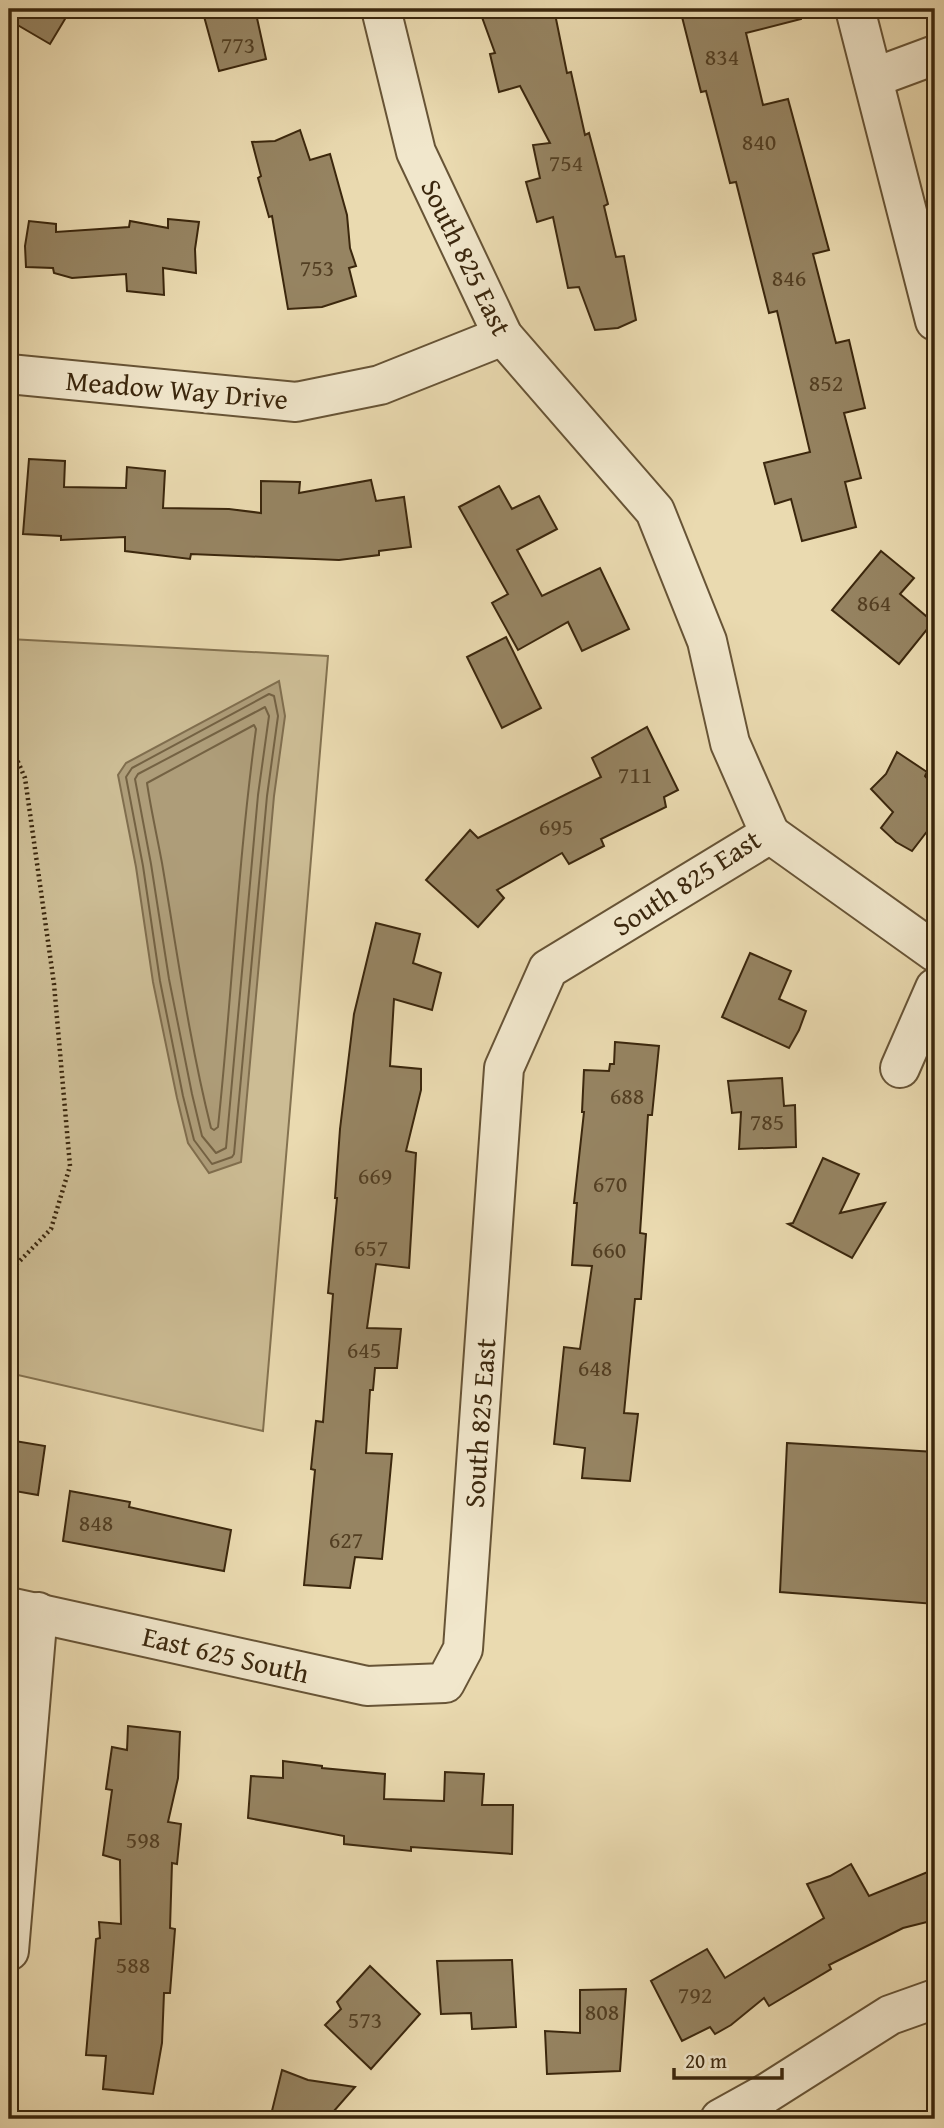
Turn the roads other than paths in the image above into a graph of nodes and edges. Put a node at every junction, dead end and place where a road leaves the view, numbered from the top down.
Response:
1 (382, 9) edge
2 (855, 9) edge
3 (935, 55) edge
4 (873, 78) junction
5 (935, 321) edge
6 (503, 336) junction
7 (9, 374) edge
8 (770, 834) junction
9 (935, 952) edge
10 (935, 988) edge
11 (900, 1068) dead end
12 (23, 1609) edge
13 (445, 1682) joint
14 (9, 1951) edge
15 (935, 1999) edge
16 (720, 2119) edge

1 - 6 street, South 825 East
2 - 4 street
3 - 4 street
4 - 5 street
6 - 7 street, Meadow Way Drive
6 - 8 street, South 825 East
8 - 9 street
8 - 13 street, South 825 East
10 - 11 street
12 - 13 street, East 625 South
12 - 14 street
15 - 16 street

